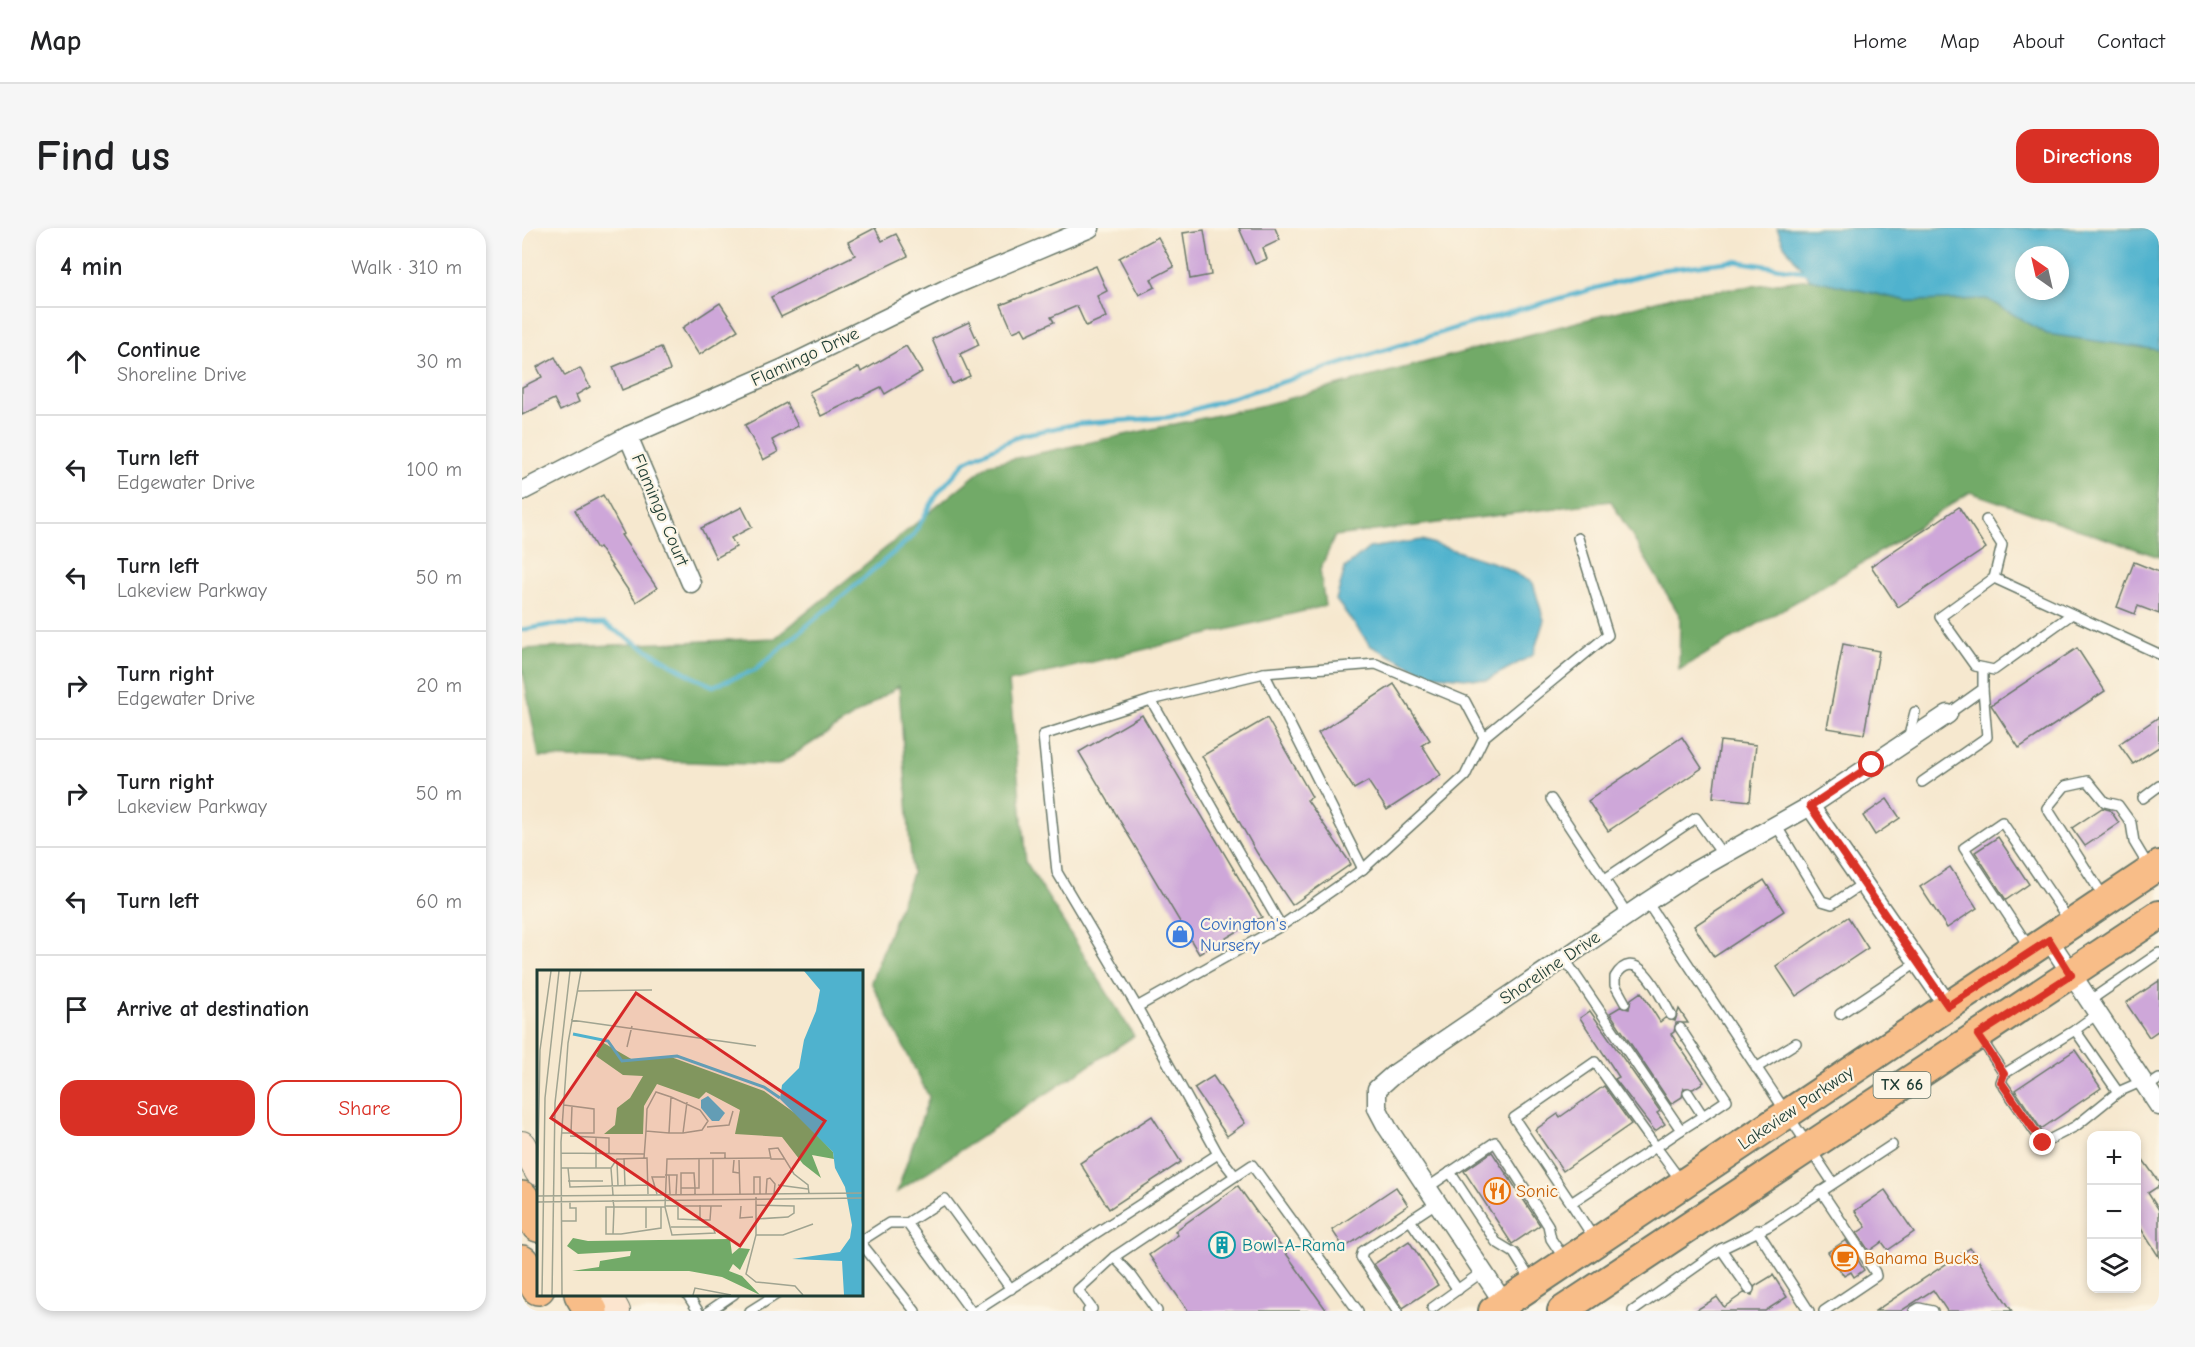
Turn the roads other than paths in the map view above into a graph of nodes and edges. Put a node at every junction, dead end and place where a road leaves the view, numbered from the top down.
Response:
1 (1090, 228) edge
2 (628, 436) junction
3 (522, 491) edge
4 (1986, 520) dead end
5 (1578, 538) dead end
6 (1994, 578) junction
7 (691, 583) dead end
8 (2072, 614) junction
9 (2159, 654) edge
10 (1983, 668) junction
11 (1264, 673) junction
12 (1983, 689) junction
13 (1151, 700) junction
14 (1915, 712) dead end
15 (1948, 714) joint
16 (1484, 737) junction
17 (1907, 742) junction
18 (1922, 782) dead end
19 (2159, 786) edge
20 (2143, 798) dead end
21 (1551, 799) dead end
22 (1810, 806) junction
23 (1776, 825) junction
24 (1724, 855) junction
25 (2155, 868) edge
26 (1363, 869) junction
27 (1605, 879) junction
28 (1864, 883) junction
29 (2107, 901) junction
30 (1647, 902) junction
31 (1629, 915) junction
32 (2159, 915) edge
33 (1281, 926) junction
34 (2051, 938) junction
35 (2159, 953) edge
36 (1564, 958) junction
37 (1918, 962) junction
38 (2071, 975) junction
39 (1625, 1003) dead end
40 (1948, 1006) junction
41 (1137, 1007) junction
42 (2093, 1007) junction
43 (1840, 1014) dead end
44 (1671, 1015) dead end
45 (1680, 1028) dead end
46 (2075, 1030) junction
47 (1978, 1035) junction
48 (1796, 1043) dead end
49 (1756, 1068) junction
50 (2004, 1074) junction
51 (2150, 1082) edge
52 (2118, 1092) junction
53 (1688, 1093) dead end
54 (2159, 1106) edge
55 (1788, 1115) junction
56 (1703, 1116) junction
57 (1681, 1130) junction
58 (522, 1144) edge
59 (1892, 1145) dead end
60 (1656, 1147) junction
61 (1808, 1147) junction
62 (1218, 1154) junction
63 (537, 1171) edge
64 (1450, 1172) junction
65 (1235, 1176) junction
66 (1682, 1183) junction
67 (1833, 1183) junction
68 (1821, 1191) junction
69 (1431, 1195) junction
70 (522, 1198) edge
71 (1571, 1203) junction
72 (1410, 1220) junction
73 (537, 1223) edge
74 (907, 1223) junction
75 (1757, 1230) junction
76 (862, 1241) edge
77 (1596, 1242) junction
78 (862, 1243) edge
79 (1721, 1249) junction
80 (1114, 1257) junction
81 (522, 1262) edge
82 (1566, 1262) junction
83 (1482, 1272) junction
84 (1533, 1284) junction
85 (537, 1286) edge
86 (1011, 1289) junction
87 (1749, 1289) dead end
88 (1458, 1290) junction
89 (544, 1296) edge
90 (582, 1296) edge
91 (609, 1296) edge
92 (688, 1296) edge
93 (731, 1296) edge
94 (774, 1296) edge
95 (1502, 1308) edge
96 (1091, 1310) edge
97 (1431, 1310) edge
98 (554, 1311) edge
99 (591, 1311) edge
100 (617, 1311) edge
101 (698, 1311) edge
102 (709, 1311) edge
103 (750, 1311) edge
104 (915, 1311) edge
105 (972, 1311) edge
106 (976, 1311) edge
107 (1157, 1311) edge
108 (1358, 1311) edge
109 (1397, 1311) edge
110 (1562, 1311) edge
111 (1633, 1311) edge
112 (1809, 1311) edge
113 (1824, 1311) edge
114 (1914, 1311) edge
115 (1934, 1311) edge

1 - 2 street, Flamingo Drive
2 - 3 street, Flamingo Drive
2 - 7 street, Flamingo Court
4 - 6 lane
5 - 16 lane
6 - 8 lane
6 - 10 lane
8 - 9 lane
8 - 10 lane
10 - 12 lane
11 - 13 lane
11 - 16 lane
11 - 26 lane
12 - 15 lane
12 - 18 lane
13 - 33 lane
13 - 41 lane
14 - 17 lane
15 - 17 street, Shoreline Drive
16 - 26 lane
17 - 22 street, Shoreline Drive
19 - 20 lane
21 - 27 lane
22 - 23 street, Shoreline Drive
22 - 28 street
23 - 24 street, Shoreline Drive
23 - 28 lane
24 - 27 lane
24 - 30 street, Shoreline Drive
25 - 29 main road, Lakeview Parkway / TX 66
25 - 29 lane
26 - 33 lane
27 - 31 lane
28 - 37 street
29 - 34 main road, Lakeview Parkway / TX 66
30 - 31 street, Shoreline Drive
30 - 49 lane
31 - 36 street, Shoreline Drive
32 - 38 main road, TX 66
33 - 41 lane
34 - 34 lane
34 - 38 street
34 - 40 main road, Lakeview Parkway / TX 66
35 - 42 lane
36 - 57 lane
36 - 69 street, Shoreline Drive
37 - 40 street
37 - 43 lane
38 - 42 street
38 - 47 main road, TX 66
39 - 44 lane
40 - 55 main road, Lakeview Parkway / TX 66
41 - 62 lane
42 - 46 lane
42 - 51 street
45 - 56 lane
46 - 50 lane
46 - 52 lane
47 - 50 lane
47 - 61 main road, TX 66
48 - 49 lane
49 - 55 lane
50 - 52 lane
51 - 52 lane
51 - 54 street
53 - 56 lane
55 - 61 lane
55 - 66 main road, Lakeview Parkway / TX 66
56 - 57 lane
57 - 60 lane
58 - 63 main road
59 - 67 lane
60 - 66 lane
60 - 71 lane
60 - 71 lane
61 - 67 lane
61 - 110 main road, TX 66
62 - 65 lane
62 - 86 lane
64 - 69 lane
64 - 82 lane
64 - 84 lane
65 - 80 lane
65 - 108 lane
66 - 77 main road, Lakeview Parkway / TX 66
67 - 68 lane
68 - 75 lane
68 - 113 lane
69 - 72 lane
69 - 83 street, Shoreline Drive
70 - 73 highway
71 - 77 lane
72 - 88 lane
72 - 109 lane
74 - 76 lane
74 - 86 lane
74 - 105 lane
75 - 79 lane
75 - 112 lane
77 - 82 main road, Lakeview Parkway / TX 66
78 - 104 lane
79 - 87 lane
79 - 111 lane
80 - 96 lane
80 - 107 lane
81 - 85 highway
82 - 84 main road, Lakeview Parkway / TX 66
83 - 88 lane
83 - 95 street, Shoreline Drive
84 - 95 main road, Lakeview Parkway / TX 66
86 - 106 lane
88 - 97 lane
89 - 98 highway
90 - 99 highway
91 - 100 main road
92 - 101 lane
93 - 102 lane
94 - 103 lane
114 - 115 lane

